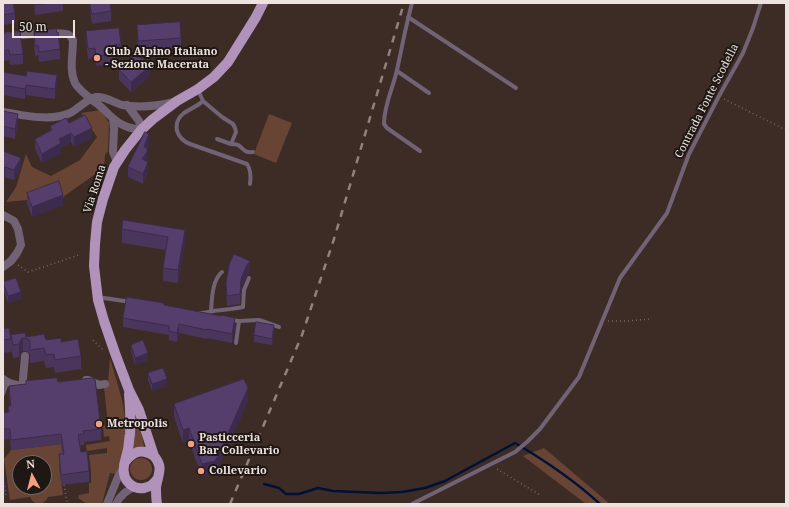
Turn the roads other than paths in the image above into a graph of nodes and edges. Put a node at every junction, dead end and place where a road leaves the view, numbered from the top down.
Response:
1 (263, 3) edge
2 (412, 3) edge
3 (761, 3) edge
4 (408, 17) junction
5 (3, 37) edge
6 (397, 71) junction
7 (516, 88) dead end
8 (198, 89) junction
9 (429, 93) dead end
10 (91, 98) junction
11 (177, 101) junction
12 (203, 101) junction
13 (127, 106) junction
14 (3, 112) edge
15 (113, 119) junction
16 (141, 130) junction
17 (217, 139) dead end
18 (231, 144) junction
19 (420, 151) dead end
20 (252, 152) dead end
21 (117, 162) junction
22 (250, 184) dead end
23 (3, 215) edge
24 (3, 267) edge
25 (222, 272) dead end
26 (249, 278) dead end
27 (98, 300) junction
28 (135, 303) edge
29 (196, 312) edge
30 (211, 313) junction
31 (225, 320) edge
32 (239, 321) junction
33 (280, 327) dead end
34 (236, 343) dead end
35 (25, 356) dead end
36 (23, 379) dead end
37 (5, 381) edge
38 (80, 381) edge
39 (36, 384) edge
40 (105, 384) dead end
41 (129, 390) junction
42 (3, 394) edge
43 (154, 456) junction
44 (124, 466) junction
45 (159, 476) junction
46 (139, 488) junction
47 (107, 504) edge
48 (116, 504) edge
49 (154, 504) edge
50 (157, 504) edge
51 (412, 504) edge

1 - 8 main road, Via Roma
2 - 4 lane
3 - 51 lane, Contrada Fonte Scodella
4 - 6 lane
4 - 7 lane
5 - 10 street
6 - 9 lane
6 - 19 lane
8 - 11 main road, Via Roma
8 - 12 lane
10 - 13 street
10 - 14 street
10 - 15 street
11 - 13 street
11 - 16 main road, Via Roma
12 - 18 lane
12 - 22 lane
13 - 16 street
15 - 16 street
15 - 21 street
16 - 21 main road, Via Roma
17 - 18 lane
18 - 20 lane
21 - 27 main road, Via Roma
23 - 24 street
25 - 30 lane
26 - 30 lane
27 - 28 lane
27 - 41 main road, Via Roma
29 - 30 lane
31 - 32 lane
32 - 33 lane
32 - 34 lane
35 - 36 street
37 - 39 street
37 - 42 lane
38 - 40 street
41 - 43 main road, Via Roma
41 - 44 main road, Via Roma
43 - 44 main road
43 - 45 main road, Via Roma
44 - 46 main road
44 - 47 street
45 - 46 main road
45 - 50 main road, Via Roma
46 - 48 street
46 - 49 main road

